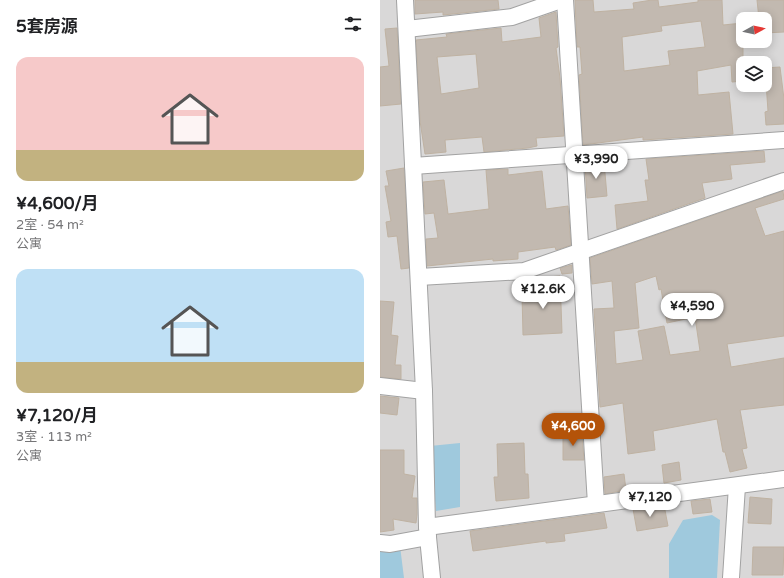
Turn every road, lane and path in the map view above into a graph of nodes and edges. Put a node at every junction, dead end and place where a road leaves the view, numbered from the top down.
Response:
1 (405, 0) edge
2 (561, 0) edge
3 (565, 0) edge
4 (407, 29) junction
5 (784, 140) edge
6 (574, 155) junction
7 (414, 166) junction
8 (784, 181) edge
9 (580, 252) junction
10 (419, 277) junction
11 (380, 386) edge
12 (424, 391) junction
13 (784, 479) edge
14 (737, 486) junction
15 (596, 504) junction
16 (428, 532) junction
17 (380, 543) edge
18 (432, 578) edge
19 (731, 578) edge

1 - 4 street
2 - 4 street
3 - 6 street
4 - 7 street
5 - 6 street
6 - 7 street
6 - 9 street
7 - 10 street
8 - 9 street
9 - 10 street
9 - 15 street
10 - 12 street
11 - 12 street
12 - 16 street
13 - 14 street
14 - 15 street
14 - 19 street
15 - 16 street
16 - 17 street
16 - 18 street

